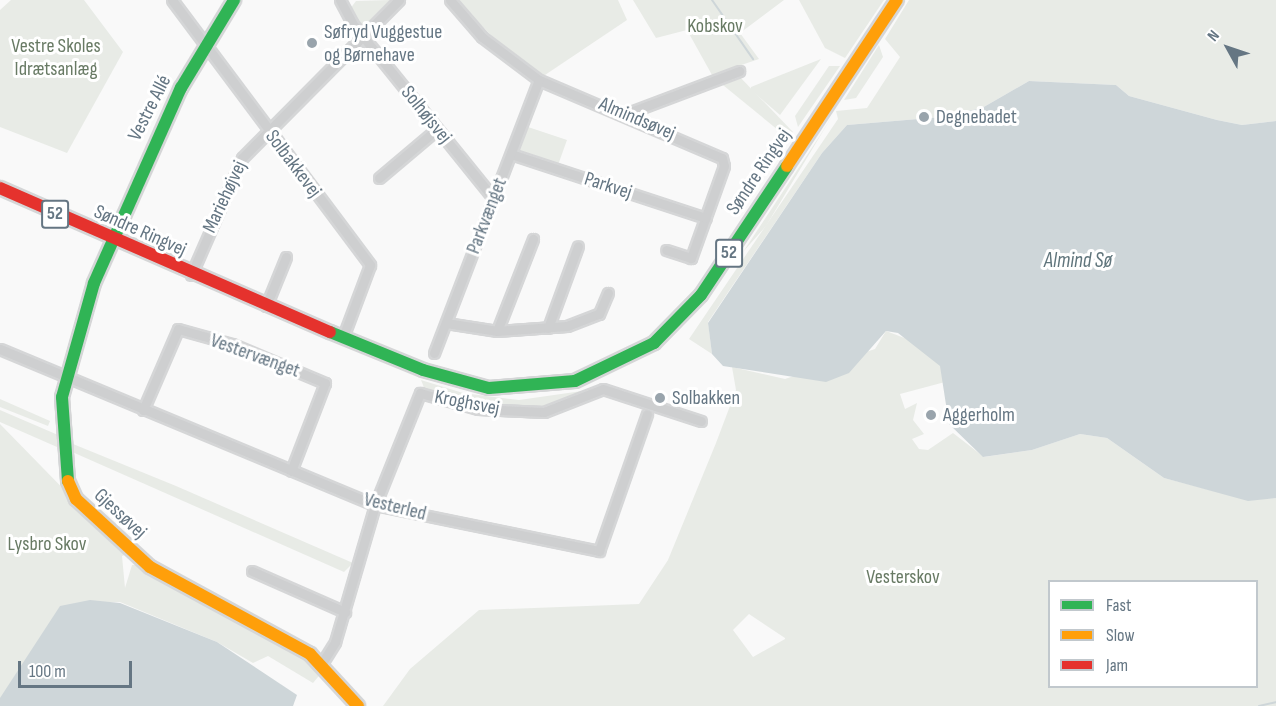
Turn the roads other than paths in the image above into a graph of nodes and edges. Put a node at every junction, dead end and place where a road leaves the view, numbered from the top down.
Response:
1 (172, 0) edge
2 (234, 0) edge
3 (340, 0) edge
4 (399, 0) edge
5 (450, 0) edge
6 (897, 0) edge
7 (362, 37) junction
8 (205, 45) junction
9 (739, 71) dead end
10 (539, 80) junction
11 (628, 113) junction
12 (437, 129) junction
13 (268, 130) junction
14 (511, 154) junction
15 (379, 178) dead end
16 (0, 188) edge
17 (494, 199) junction
18 (706, 218) junction
19 (110, 239) junction
20 (533, 239) dead end
21 (578, 246) dead end
22 (666, 250) dead end
23 (286, 257) dead end
24 (191, 275) junction
25 (608, 293) dead end
26 (266, 306) junction
27 (446, 323) junction
28 (548, 328) junction
29 (497, 331) junction
30 (343, 337) junction
31 (0, 349) edge
32 (434, 352) dead end
33 (66, 377) junction
34 (143, 410) junction
35 (647, 414) dead end
36 (700, 421) dead end
37 (291, 471) junction
38 (375, 505) junction
39 (252, 571) dead end
40 (345, 612) junction
41 (322, 663) junction
42 (358, 706) edge

1 - 8 street, Solbakkevej
2 - 8 main road, Vestre Allé
3 - 7 street, Solhøjsvej
4 - 7 street, Mariehøjvej
5 - 10 street, Almindsøvej
6 - 30 main road, Søndre Ringvej / 52
7 - 12 street, Solhøjsvej
7 - 13 street, Mariehøjvej
8 - 13 street, Solbakkevej
8 - 19 main road, Vestre Allé
9 - 11 street
10 - 11 street, Almindsøvej
10 - 14 street, Parkvænget
11 - 18 street, Almindsøvej
12 - 15 street
12 - 17 street, Solhøjsvej
13 - 24 street, Mariehøjvej
13 - 30 street, Solbakkevej
14 - 17 street, Parkvænget
14 - 18 street, Parkvej
16 - 19 main road, Søndre Ringvej / 52
17 - 27 street, Parkvænget
18 - 22 street, Almindsøvej
19 - 24 main road, Søndre Ringvej / 52
19 - 33 main road, Gjessøvej
20 - 29 street
21 - 28 street
23 - 26 street
24 - 26 main road, Søndre Ringvej / 52
25 - 28 street
26 - 30 main road, Søndre Ringvej / 52
27 - 29 street
27 - 32 street, Parkvænget
28 - 29 street
31 - 33 street, Vesterled
33 - 34 street, Vesterled
33 - 41 main road, Gjessøvej
34 - 37 street, Vesterled
34 - 37 street, Vestervænget
35 - 38 street, Vesterled
36 - 38 street, Kroghsvej
37 - 38 street, Vesterled
38 - 40 street, Kroghsvej
39 - 40 street
40 - 41 street, Kroghsvej
41 - 42 main road, Gjessøvej

